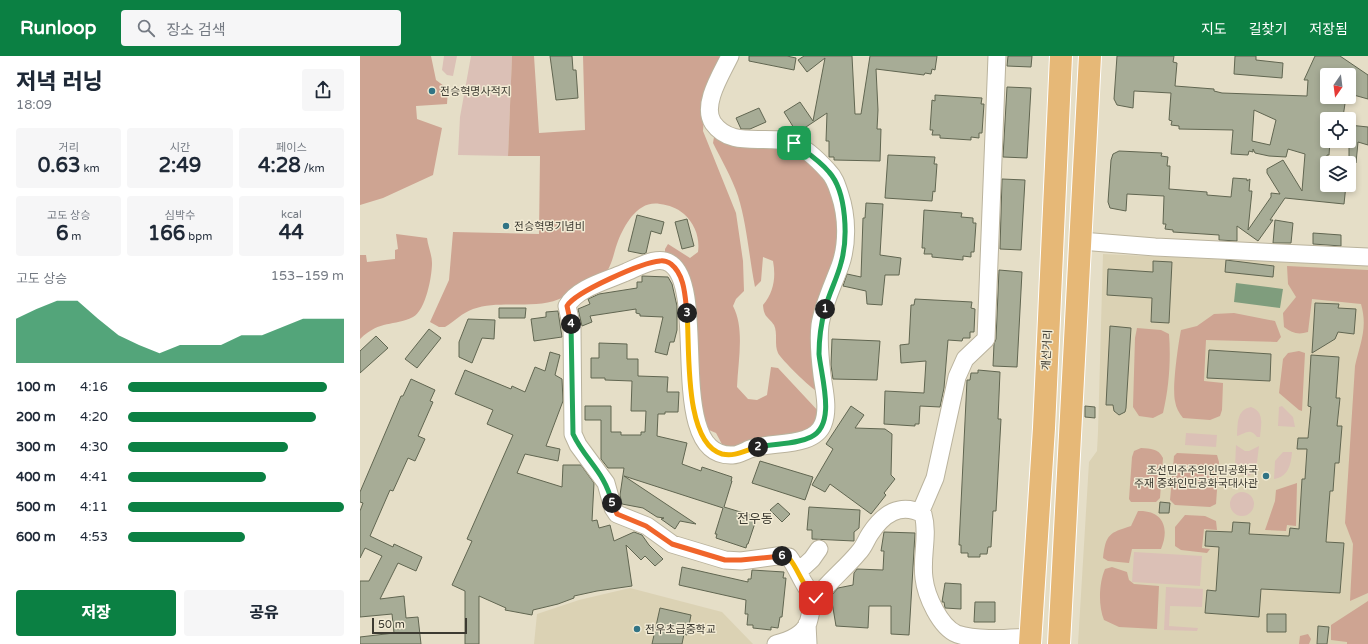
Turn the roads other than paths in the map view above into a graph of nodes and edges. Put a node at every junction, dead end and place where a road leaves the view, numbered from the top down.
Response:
1 (730, 56) edge
2 (997, 56) edge
3 (1061, 56) edge
4 (1090, 56) edge
5 (1081, 241) junction
6 (1368, 257) edge
7 (920, 513) junction
8 (818, 549) dead end
9 (799, 571) junction
10 (816, 598) junction
11 (807, 624) junction
12 (1020, 641) edge
13 (768, 644) edge
14 (808, 644) edge
15 (1059, 644) edge

1 - 9 street
2 - 7 street
3 - 12 main road, 개선거리
4 - 5 main road
5 - 6 street
5 - 15 main road
7 - 10 street
7 - 12 street
8 - 9 street
9 - 10 street
10 - 11 street
11 - 13 street
11 - 14 street

